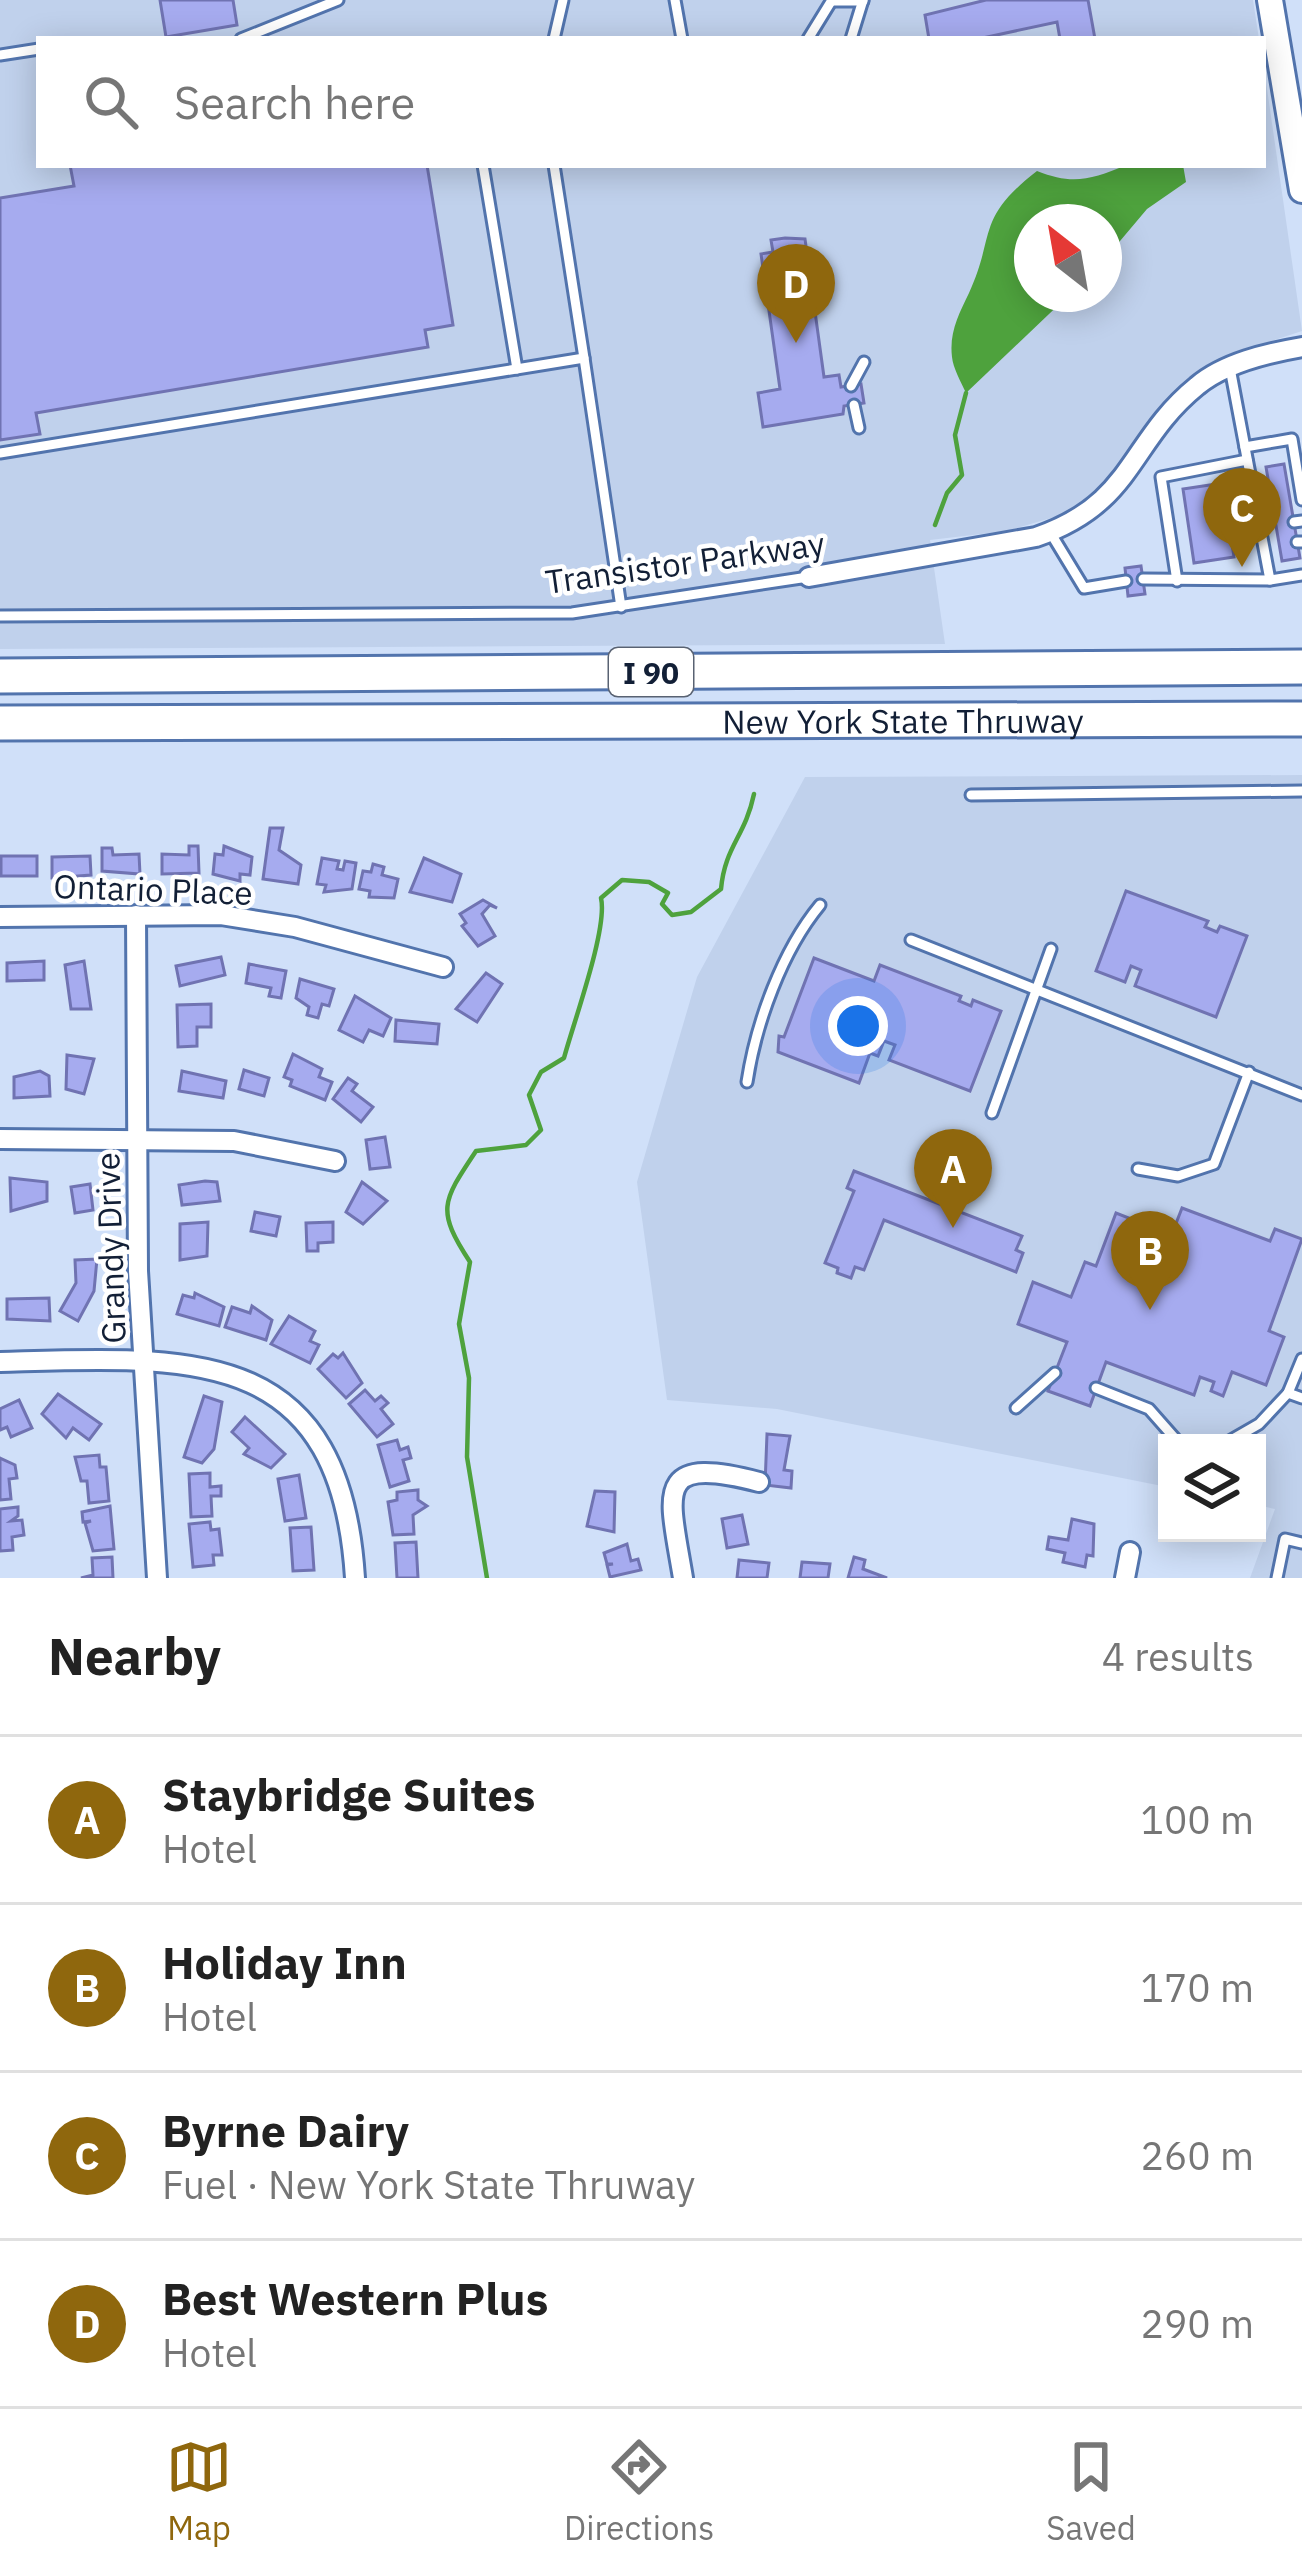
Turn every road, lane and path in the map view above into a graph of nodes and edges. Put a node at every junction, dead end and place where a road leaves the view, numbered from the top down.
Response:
1 (338, 0) edge
2 (562, 0) edge
3 (675, 0) edge
4 (832, 0) edge
5 (863, 0) edge
6 (1270, 0) edge
7 (249, 36) edge
8 (555, 36) edge
9 (681, 36) edge
10 (810, 36) edge
11 (852, 36) edge
12 (36, 49) edge
13 (0, 55) edge
14 (484, 168) edge
15 (554, 168) edge
16 (1302, 190) edge
17 (1302, 347) edge
18 (584, 358) junction
19 (864, 362) dead end
20 (1230, 368) junction
21 (517, 369) junction
22 (851, 386) dead end
23 (854, 404) dead end
24 (859, 428) dead end
25 (1245, 447) junction
26 (0, 453) edge
27 (1247, 460) junction
28 (1268, 481) dead end
29 (1252, 485) junction
30 (1298, 500) edge
31 (1272, 504) dead end
32 (1256, 506) junction
33 (1276, 525) dead end
34 (1260, 528) junction
35 (1050, 532) junction
36 (1279, 545) dead end
37 (1264, 547) junction
38 (1302, 575) edge
39 (809, 577) joint
40 (1143, 579) dead end
41 (1270, 580) junction
42 (1126, 581) dead end
43 (1177, 581) junction
44 (620, 607) junction
45 (0, 616) edge
46 (1302, 667) edge
47 (0, 676) edge
48 (1302, 718) edge
49 (0, 723) edge
50 (1302, 791) edge
51 (970, 795) dead end
52 (820, 904) dead end
53 (136, 915) junction
54 (0, 917) edge
55 (911, 940) dead end
56 (1051, 950) dead end
57 (443, 967) dead end
58 (1036, 989) junction
59 (1249, 1072) junction
60 (747, 1082) dead end
61 (1302, 1095) edge
62 (992, 1113) dead end
63 (0, 1139) edge
64 (137, 1139) junction
65 (335, 1161) dead end
66 (1138, 1169) dead end
67 (143, 1358) junction
68 (1302, 1359) edge
69 (0, 1362) edge
70 (1055, 1373) dead end
71 (1096, 1388) dead end
72 (1288, 1393) junction
73 (1302, 1398) edge
74 (1016, 1408) dead end
75 (1171, 1434) edge
76 (1242, 1434) edge
77 (760, 1482) dead end
78 (1302, 1543) edge
79 (1130, 1552) dead end
80 (157, 1578) edge
81 (356, 1578) edge
82 (683, 1578) edge
83 (1125, 1578) edge
84 (1277, 1578) edge

1 - 7 lane
2 - 8 lane
3 - 9 lane
4 - 5 lane
4 - 10 lane
5 - 11 lane
6 - 16 main road
12 - 13 lane
14 - 21 lane
15 - 18 lane
17 - 20 street, Transistor Parkway
18 - 21 lane
18 - 44 lane
19 - 22 lane
20 - 25 lane
20 - 35 street, Transistor Parkway
21 - 26 lane
23 - 24 lane
25 - 27 lane
25 - 30 lane
27 - 29 lane
27 - 43 lane
28 - 29 lane
29 - 32 lane
31 - 32 lane
32 - 34 lane
33 - 34 lane
34 - 37 lane
35 - 39 street, Transistor Parkway
35 - 42 lane
36 - 37 lane
37 - 41 lane
38 - 41 lane
39 - 44 lane, Transistor Parkway
40 - 43 lane
41 - 43 lane
44 - 45 lane, Transistor Parkway
46 - 47 highway, New York State Thruway / I 90
48 - 49 highway, New York State Thruway / I 90
50 - 51 lane
52 - 60 lane
53 - 54 street, Ontario Place
53 - 57 street, Ontario Place
53 - 64 street, Grandy Drive
55 - 58 lane
56 - 58 lane
58 - 59 lane
58 - 62 lane
59 - 61 lane
59 - 66 lane
63 - 64 street
64 - 65 street
64 - 67 street, Grandy Drive
67 - 69 street
67 - 80 street, Grandy Drive
67 - 81 street
68 - 72 lane
70 - 74 lane
71 - 75 lane
72 - 73 lane
72 - 76 lane
77 - 82 street
78 - 84 lane
79 - 83 street

